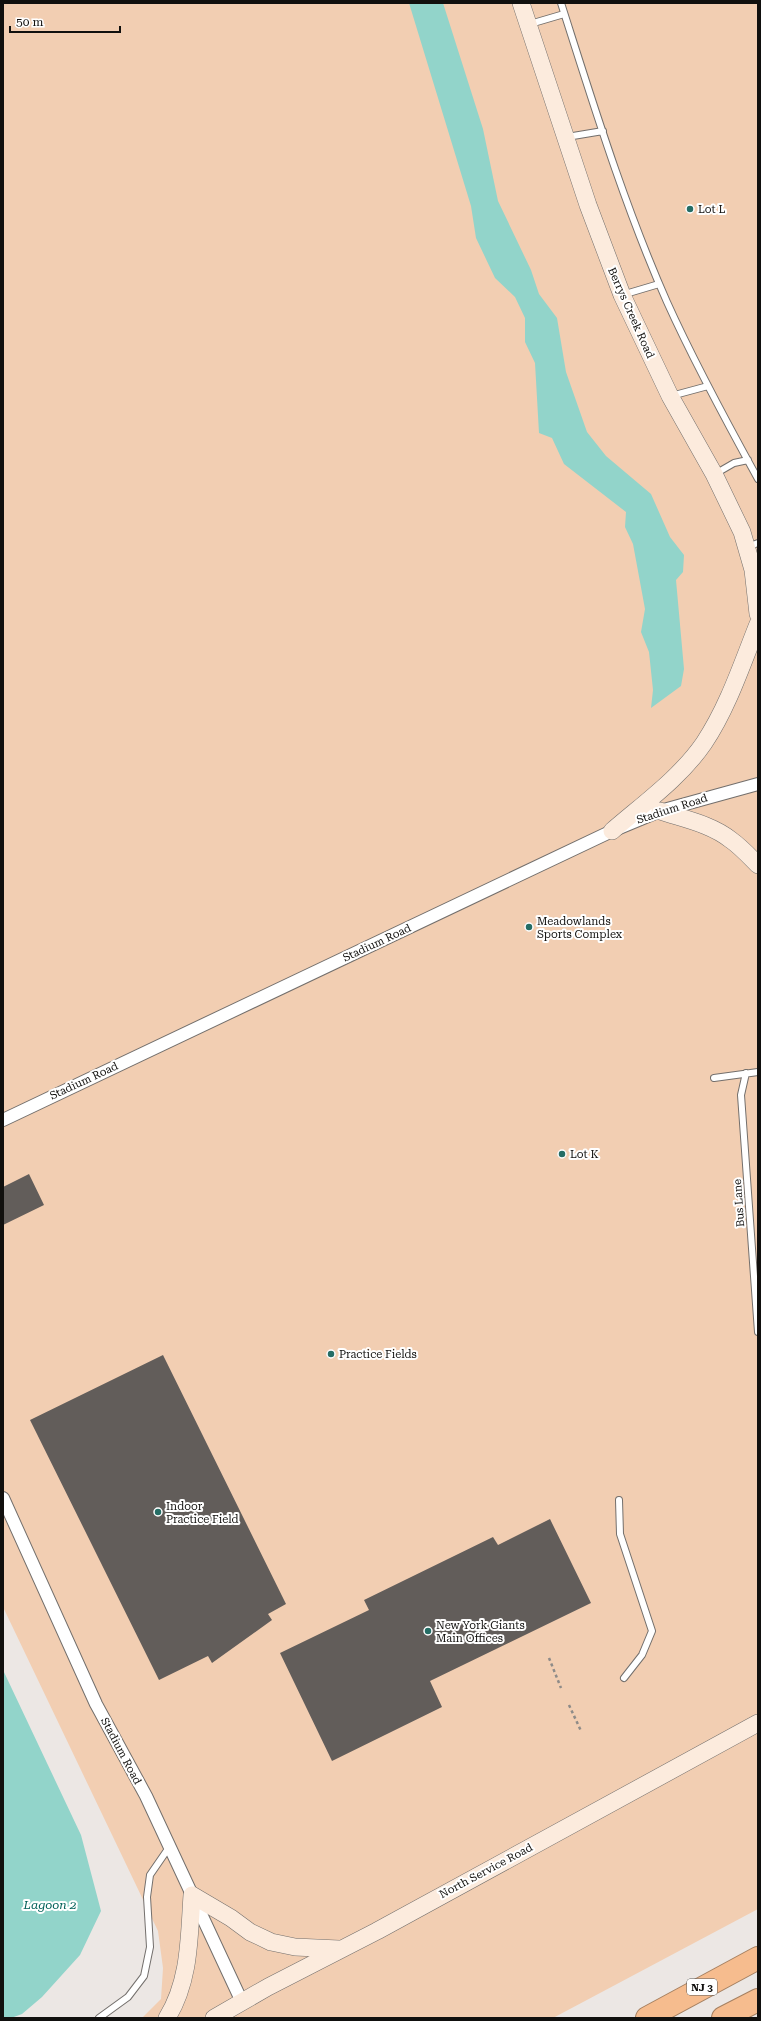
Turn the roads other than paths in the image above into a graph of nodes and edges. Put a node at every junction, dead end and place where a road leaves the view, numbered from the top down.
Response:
1 (521, 3) edge
2 (561, 3) edge
3 (564, 14) junction
4 (528, 25) junction
5 (603, 131) junction
6 (565, 137) junction
7 (659, 284) junction
8 (622, 295) junction
9 (708, 386) junction
10 (670, 396) junction
11 (748, 460) junction
12 (714, 474) junction
13 (758, 479) edge
14 (753, 545) edge
15 (758, 614) edge
16 (758, 624) edge
17 (758, 784) edge
18 (660, 811) junction
19 (612, 831) junction
20 (758, 865) edge
21 (758, 1072) edge
22 (746, 1073) junction
23 (714, 1078) dead end
24 (3, 1120) edge
25 (758, 1332) edge
26 (3, 1498) edge
27 (619, 1500) dead end
28 (624, 1678) dead end
29 (758, 1723) edge
30 (170, 1846) junction
31 (192, 1895) junction
32 (341, 1949) junction
33 (758, 1958) edge
34 (758, 2000) edge
35 (242, 2002) junction
36 (99, 2018) edge
37 (167, 2018) edge
38 (214, 2018) edge
39 (647, 2018) edge
40 (723, 2018) edge

1 - 4 street, Berrys Creek Road
2 - 3 lane
3 - 4 lane
3 - 5 lane
4 - 6 street, Berrys Creek Road
5 - 6 lane
5 - 7 lane
6 - 8 street, Berrys Creek Road
7 - 8 lane
7 - 9 lane
8 - 10 street, Berrys Creek Road
9 - 10 lane
9 - 11 lane
10 - 12 street, Berrys Creek Road
11 - 12 lane
11 - 13 lane
12 - 14 street, Berrys Creek Road
14 - 15 street, Berrys Creek Road
16 - 19 street
17 - 18 street, Stadium Road
18 - 19 street, Stadium Road
18 - 20 street
19 - 24 street, Stadium Road
21 - 22 lane
22 - 23 lane
22 - 25 lane, Bus Lane
26 - 30 street, Stadium Road
27 - 28 lane
29 - 32 street, North Service Road
30 - 31 street, Stadium Road
30 - 36 lane
31 - 32 street
31 - 35 street, Stadium Road
31 - 37 street
32 - 35 street, North Service Road
33 - 39 highway, NJ 3
34 - 40 highway
35 - 38 street, North Service Road

